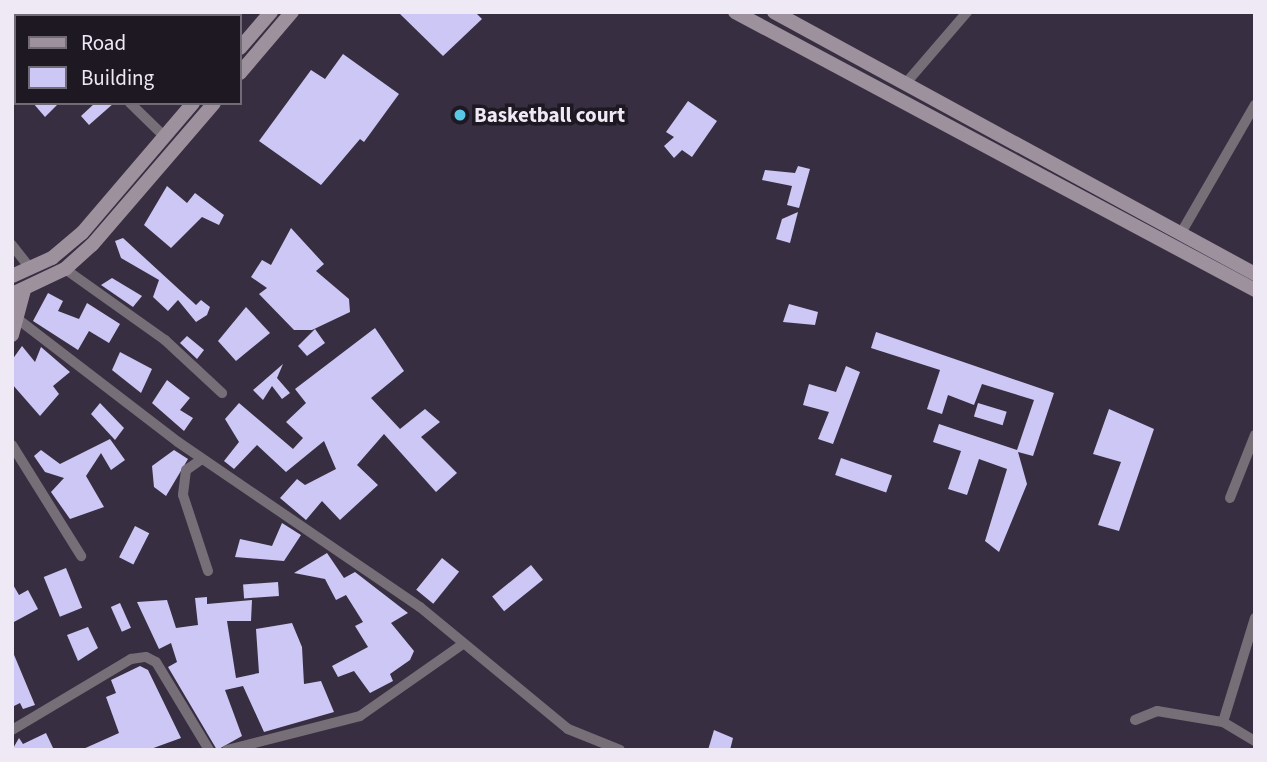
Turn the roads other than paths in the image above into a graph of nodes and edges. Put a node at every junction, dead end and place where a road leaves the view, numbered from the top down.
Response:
1 (271, 12) edge
2 (292, 12) edge
3 (735, 12) edge
4 (774, 12) edge
5 (967, 12) edge
6 (242, 46) edge
7 (242, 71) edge
8 (906, 83) junction
9 (132, 105) edge
10 (191, 105) edge
11 (212, 105) edge
12 (1255, 105) edge
13 (165, 137) junction
14 (1082, 174) junction
15 (1072, 190) junction
16 (1181, 233) junction
17 (12, 245) edge
18 (31, 269) junction
19 (65, 269) junction
20 (1255, 274) edge
21 (12, 276) edge
22 (1255, 290) edge
23 (18, 292) edge
24 (19, 320) junction
25 (12, 335) edge
26 (222, 393) dead end
27 (1255, 435) edge
28 (12, 445) edge
29 (202, 458) junction
30 (1230, 498) dead end
31 (81, 556) dead end
32 (208, 570) dead end
33 (1255, 618) edge
34 (463, 644) junction
35 (1135, 720) dead end
36 (1223, 722) junction
37 (12, 730) edge
38 (1255, 741) edge
39 (209, 750) edge
40 (227, 750) edge
41 (620, 750) edge

1 - 6 main road
2 - 7 main road
3 - 15 main road
4 - 8 main road
5 - 8 street
8 - 14 main road
9 - 13 street
10 - 13 main road
11 - 19 main road
12 - 16 street
13 - 18 main road
14 - 15 main road
14 - 16 main road
15 - 22 main road
16 - 20 main road
17 - 18 street
18 - 21 main road
19 - 23 main road
19 - 26 street
23 - 24 main road
24 - 25 main road
24 - 29 street
27 - 30 street
28 - 31 street
29 - 32 street
29 - 34 street
33 - 36 street
34 - 40 street
34 - 41 street
35 - 36 street
36 - 38 street
37 - 39 street

